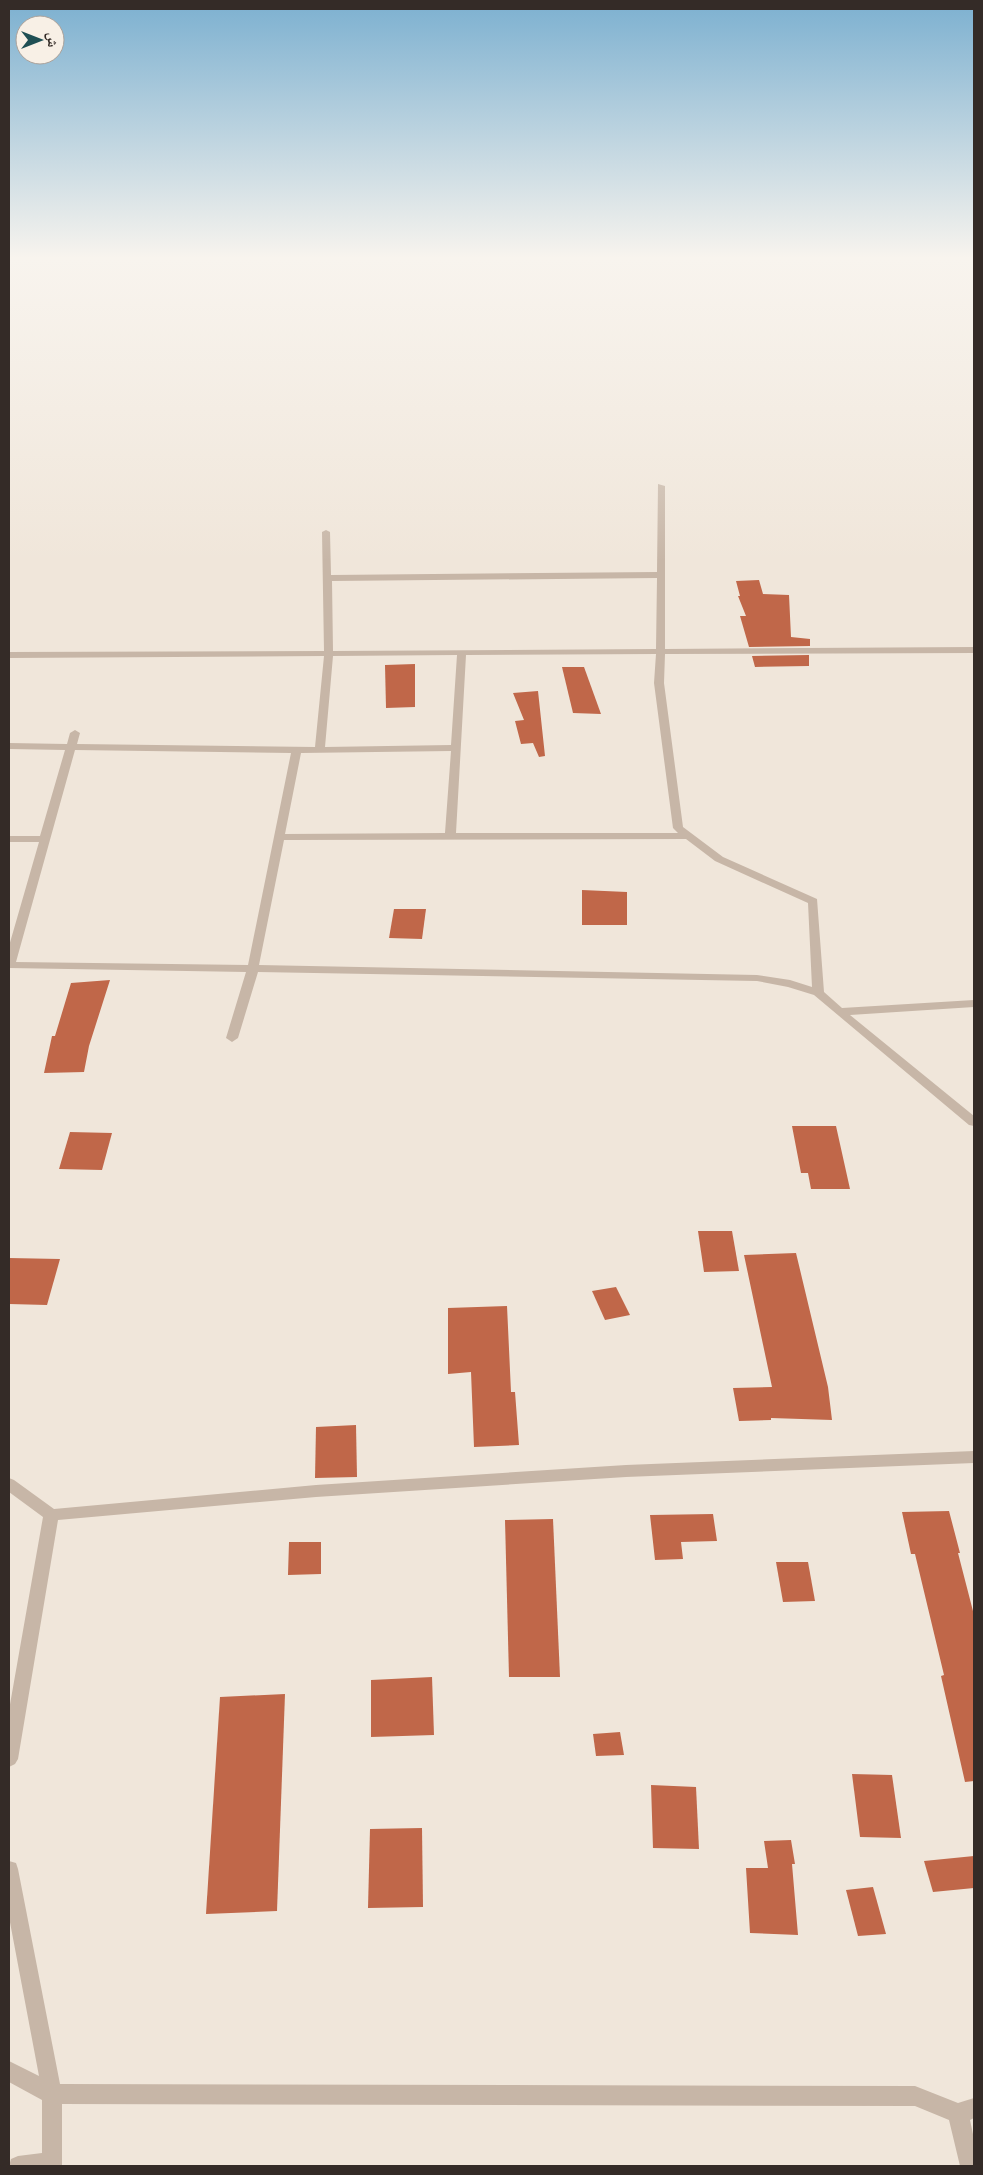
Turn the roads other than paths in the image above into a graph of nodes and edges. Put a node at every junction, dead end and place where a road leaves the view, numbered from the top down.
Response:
1 (661, 486) dead end
2 (326, 532) dead end
3 (662, 575) junction
4 (327, 578) junction
5 (974, 650) edge
6 (661, 652) junction
7 (462, 653) junction
8 (329, 654) junction
9 (9, 656) edge
10 (75, 732) dead end
11 (9, 746) edge
12 (71, 746) junction
13 (456, 748) junction
14 (297, 750) junction
15 (320, 750) junction
16 (690, 836) junction
17 (280, 837) junction
18 (450, 837) junction
19 (9, 839) edge
20 (45, 839) junction
21 (9, 965) edge
22 (253, 968) junction
23 (818, 993) junction
24 (974, 1003) edge
25 (839, 1012) junction
26 (232, 1038) dead end
27 (974, 1122) edge
28 (974, 1457) edge
29 (9, 1484) edge
30 (51, 1515) junction
31 (9, 1759) edge
32 (9, 1869) edge
33 (9, 2071) edge
34 (52, 2094) junction
35 (966, 2111) edge
36 (52, 2164) edge
37 (18, 2166) edge
38 (970, 2166) edge

1 - 3 street
2 - 4 street
3 - 4 street
3 - 6 street
4 - 8 street
5 - 6 street
6 - 7 street
6 - 16 street
7 - 8 street
7 - 13 street
8 - 9 street
8 - 15 street
10 - 12 street
11 - 12 street
12 - 14 street
12 - 20 street
13 - 15 street
13 - 18 street
14 - 15 street
14 - 17 street
16 - 18 street
16 - 23 street
17 - 18 street
17 - 22 street
19 - 20 street
20 - 21 street
21 - 22 street
22 - 23 street
22 - 26 street
23 - 25 street
24 - 25 street
25 - 27 street
28 - 30 street
29 - 30 street
30 - 31 street
32 - 34 street
33 - 34 street
34 - 35 street
34 - 36 street
35 - 38 street
36 - 37 street

